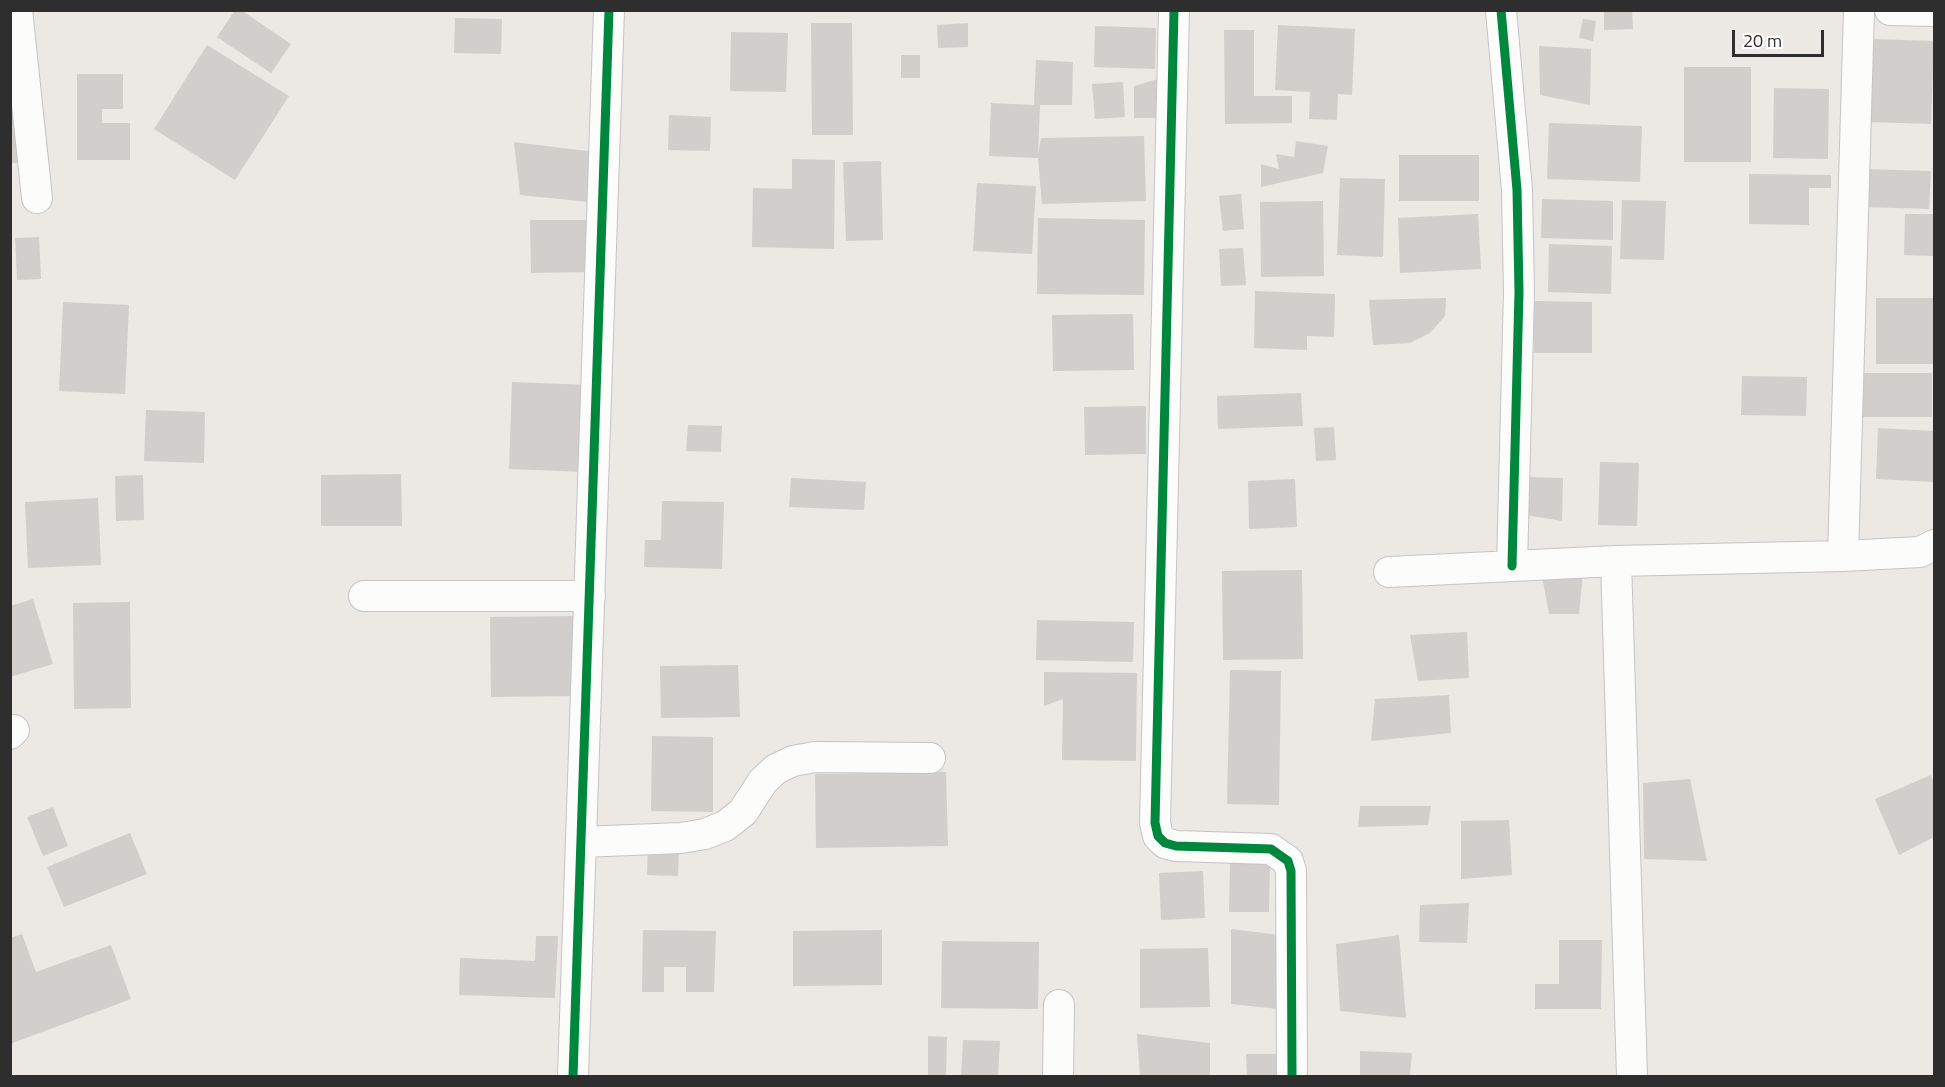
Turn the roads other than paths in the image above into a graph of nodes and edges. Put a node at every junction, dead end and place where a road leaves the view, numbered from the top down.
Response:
1 (17, 10) edge
2 (609, 10) edge
3 (1174, 10) edge
4 (1501, 10) edge
5 (1859, 10) edge
6 (1890, 10) edge
7 (1935, 11) edge
8 (37, 198) dead end
9 (1935, 545) edge
10 (1843, 556) junction
11 (1616, 561) junction
12 (1512, 566) junction
13 (1389, 572) dead end
14 (364, 596) dead end
15 (590, 596) junction
16 (930, 758) dead end
17 (581, 842) junction
18 (1059, 1005) dead end
19 (573, 1077) edge
20 (1058, 1077) edge
21 (1292, 1077) edge
22 (1632, 1077) edge

1 - 8 street
2 - 15 street
3 - 21 street
4 - 12 street
5 - 10 street
6 - 7 street
9 - 10 street
10 - 11 street
11 - 12 street
11 - 22 street
12 - 13 street
14 - 15 street
15 - 17 street
16 - 17 street
17 - 19 street
18 - 20 street

